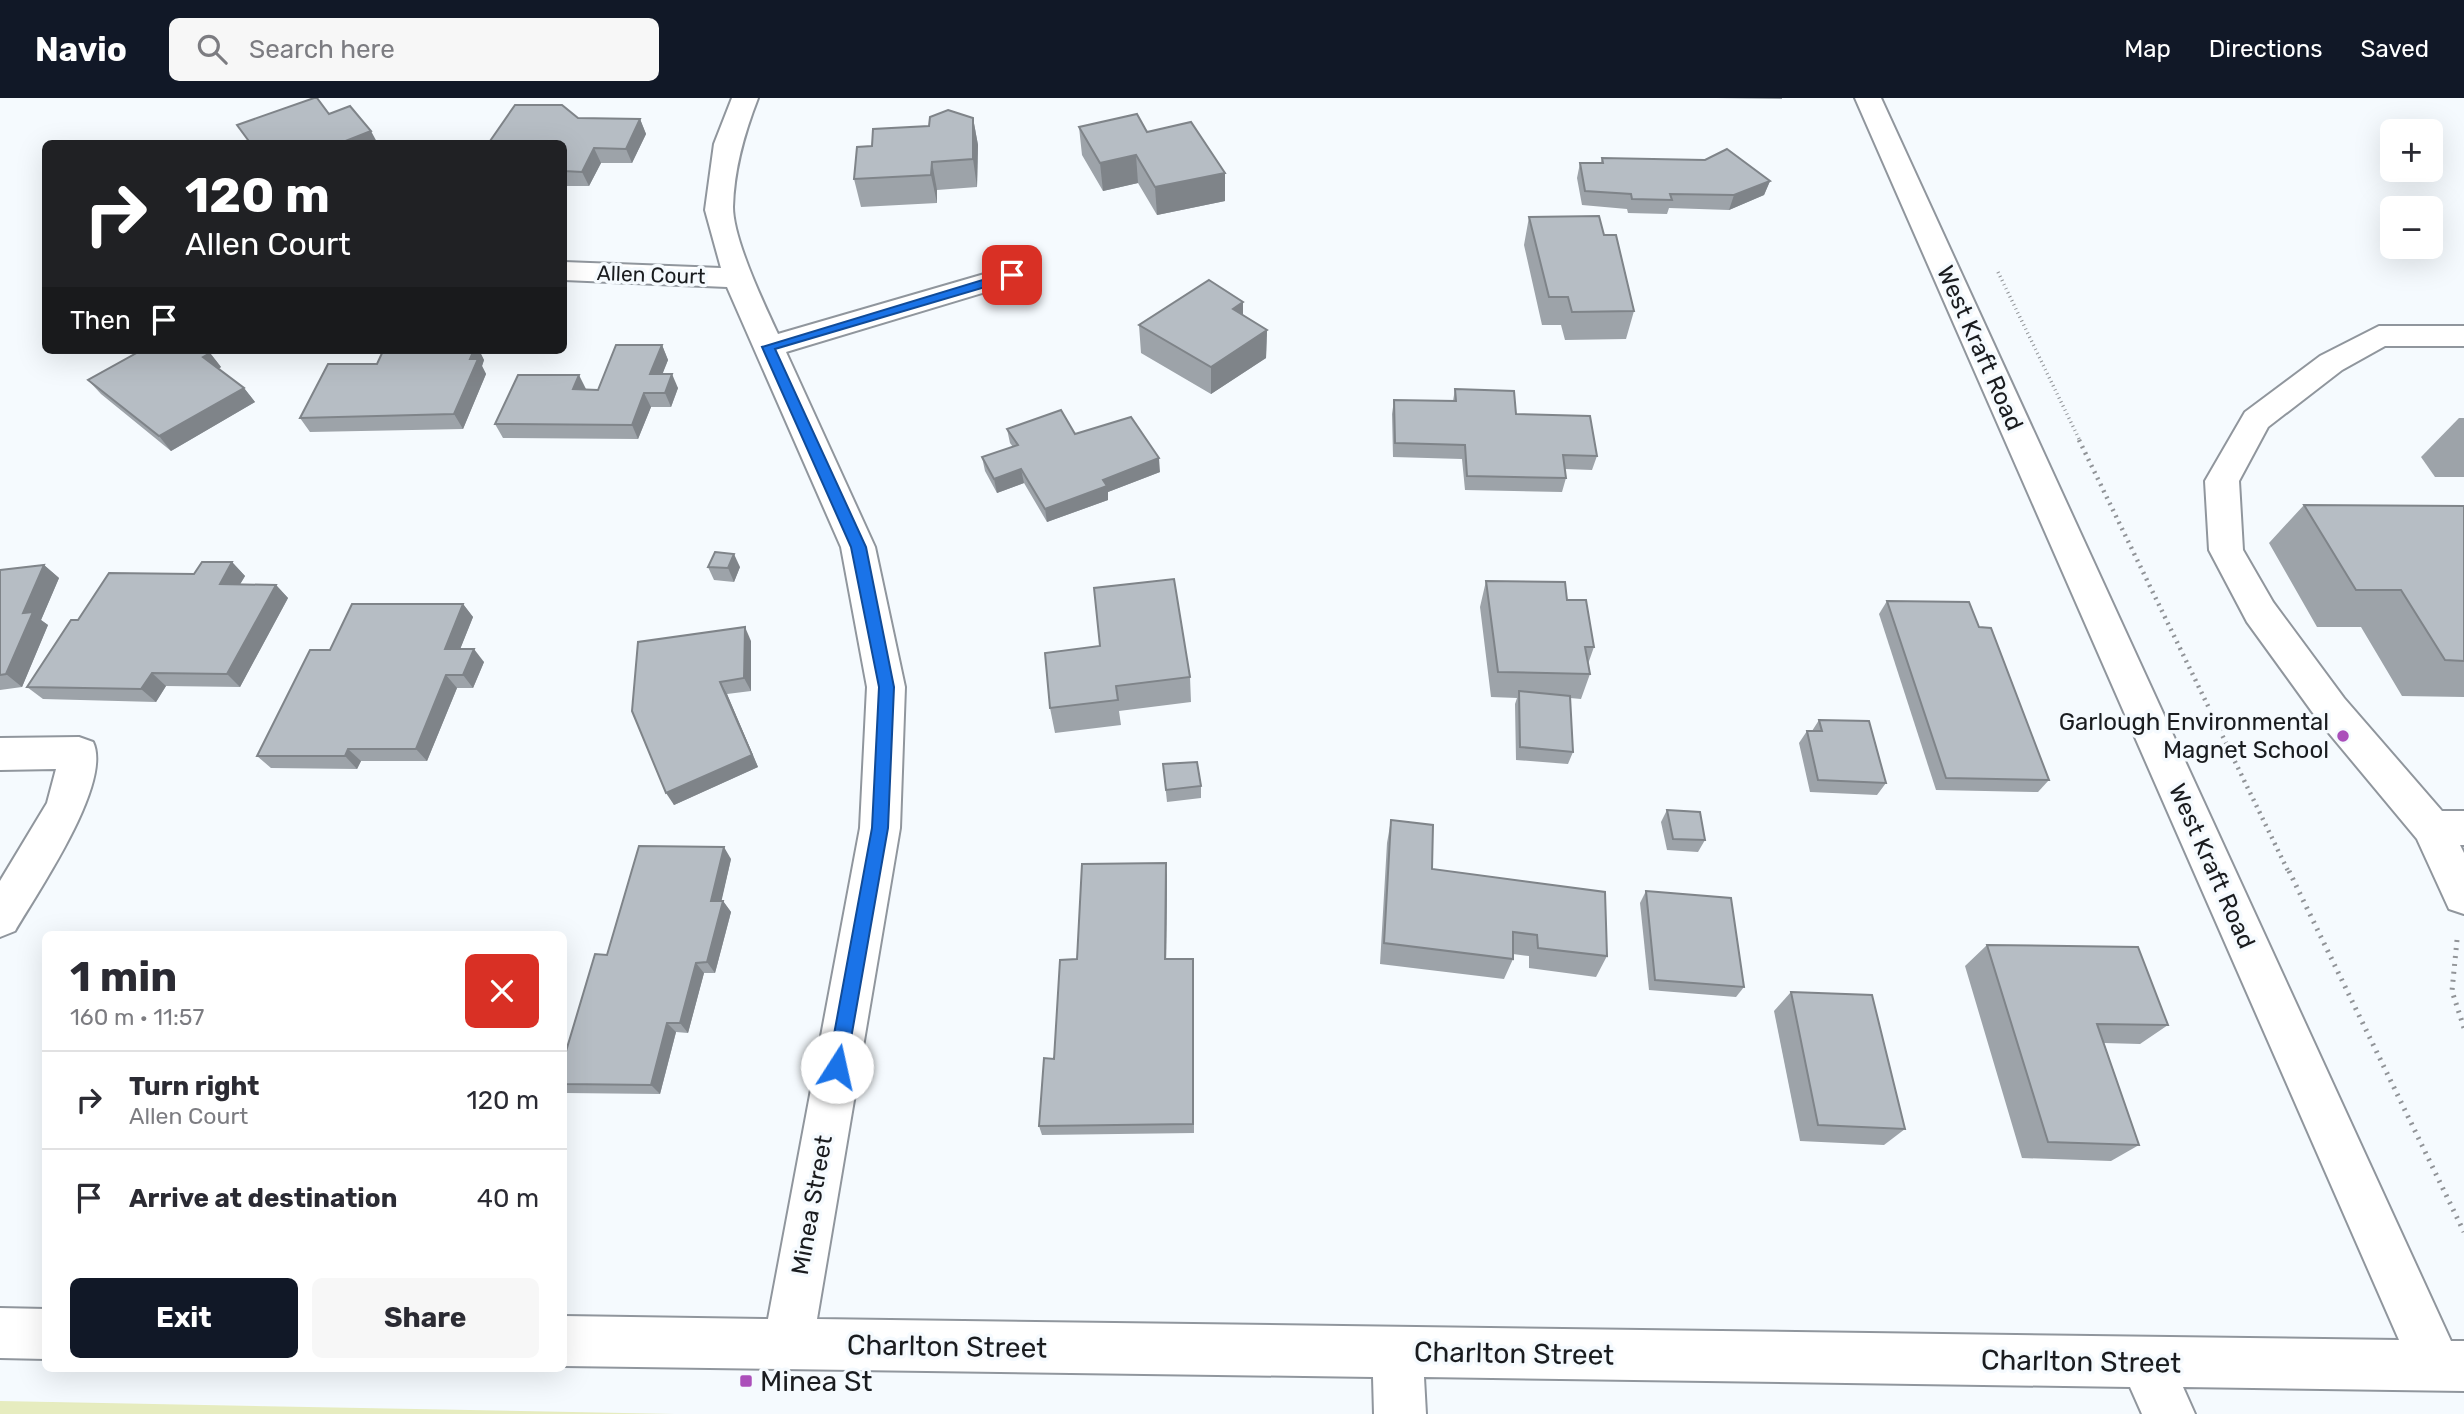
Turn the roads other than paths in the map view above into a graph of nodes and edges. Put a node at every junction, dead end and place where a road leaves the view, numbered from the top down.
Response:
1 (745, 98) edge
2 (1868, 98) edge
3 (567, 271) edge
4 (1012, 275) dead end
5 (738, 278) junction
6 (2464, 336) edge
7 (768, 347) junction
8 (0, 754) edge
9 (2448, 828) edge
10 (2463, 895) edge
11 (0, 918) edge
12 (0, 1333) edge
13 (42, 1334) edge
14 (567, 1340) edge
15 (788, 1343) junction
16 (1397, 1351) junction
17 (2144, 1362) junction
18 (2450, 1365) edge
19 (1400, 1414) edge
20 (2169, 1414) edge

1 - 5 street, Minea Street
2 - 18 street, West Kraft Road
3 - 5 street, Allen Court
4 - 7 street
5 - 7 street, Minea Street
6 - 9 street
7 - 15 street, Minea Street
8 - 11 street
9 - 10 street
12 - 13 street
14 - 15 street, Charlton Street
15 - 16 street, Charlton Street
16 - 17 street, Charlton Street
16 - 19 street
17 - 18 street, Charlton Street
17 - 20 street

